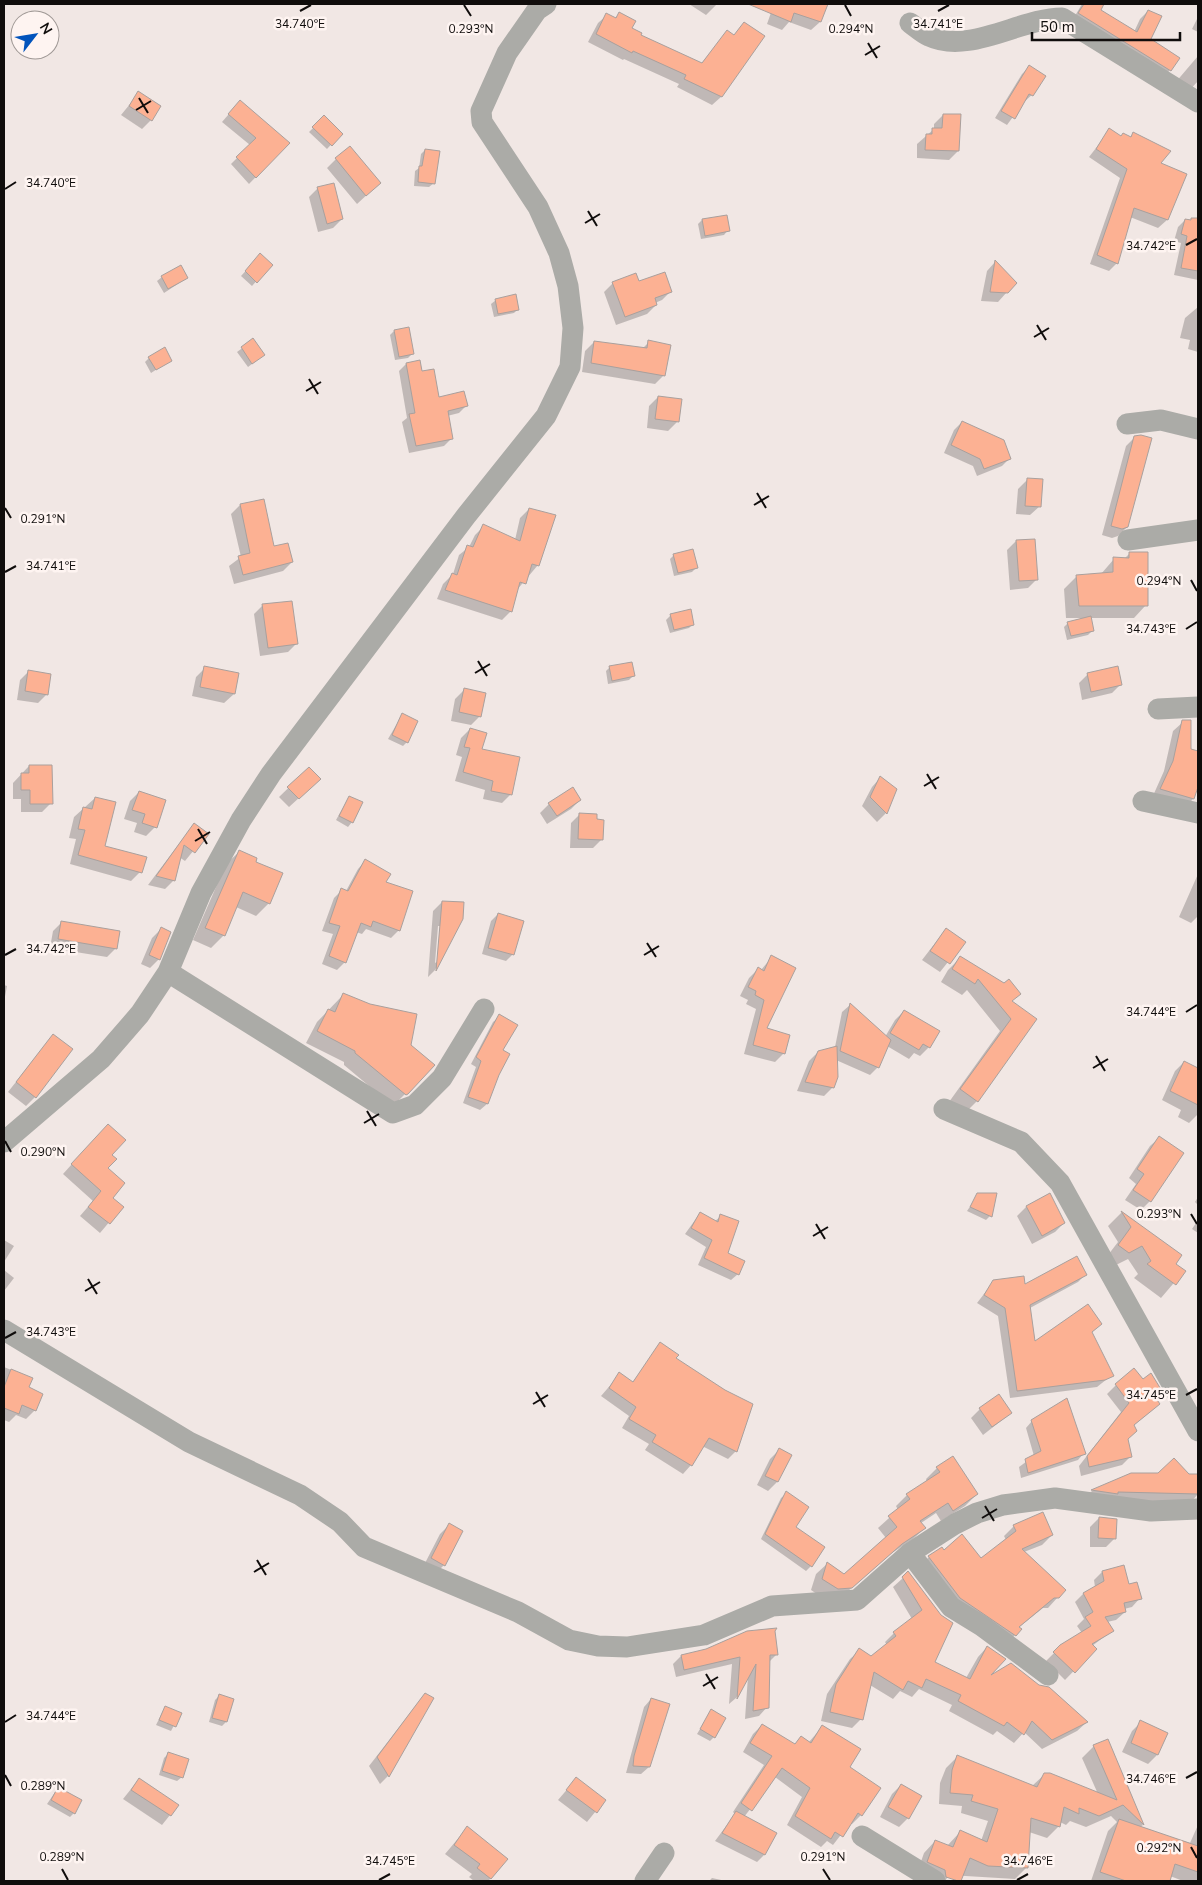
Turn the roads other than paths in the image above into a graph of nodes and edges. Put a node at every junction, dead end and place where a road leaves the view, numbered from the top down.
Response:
1 (546, 4) edge
2 (910, 23) dead end
3 (1198, 102) edge
4 (1127, 424) dead end
5 (1198, 429) edge
6 (1198, 530) edge
7 (1128, 540) dead end
8 (1198, 707) edge
9 (1158, 709) dead end
10 (1144, 801) dead end
11 (1198, 813) edge
12 (168, 972) junction
13 (484, 1009) dead end
14 (944, 1109) dead end
15 (4, 1142) edge
16 (4, 1330) edge
17 (1198, 1431) edge
18 (1198, 1509) edge
19 (910, 1553) junction
20 (1048, 1675) dead end
21 (862, 1836) dead end
22 (664, 1853) dead end
23 (645, 1881) edge
24 (935, 1881) edge

1 - 12 street
2 - 3 street
4 - 5 street
6 - 7 street
8 - 9 street
10 - 11 street
12 - 13 street
12 - 15 street
14 - 17 street
16 - 19 street
18 - 19 street
19 - 20 street
21 - 24 street
22 - 23 street

